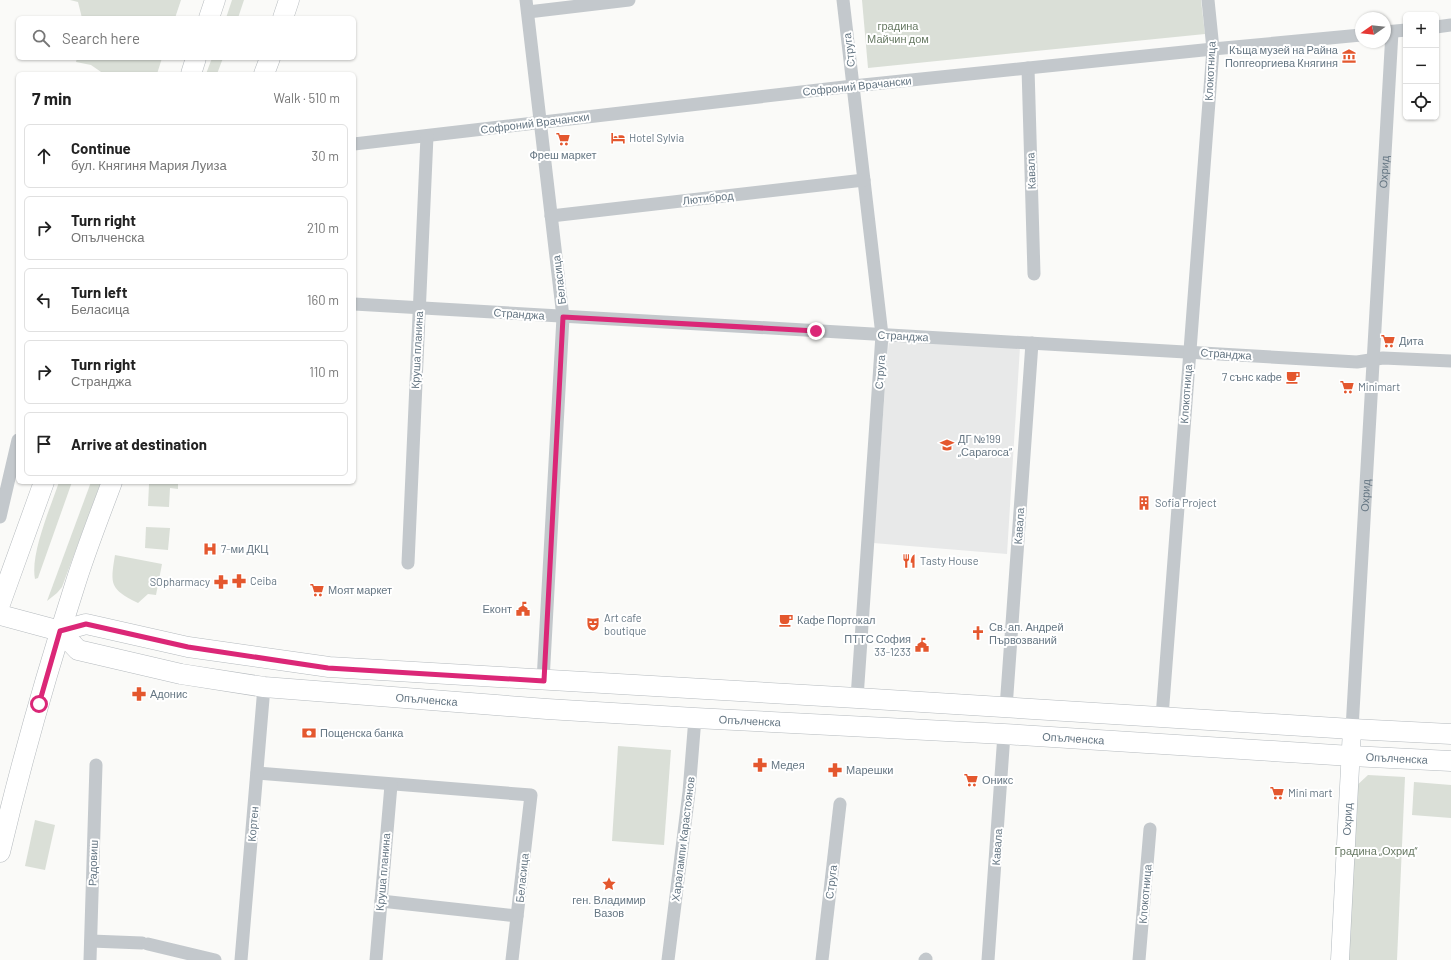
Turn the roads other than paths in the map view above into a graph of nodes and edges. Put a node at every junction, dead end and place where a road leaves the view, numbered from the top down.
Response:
1 (215, 0) edge
2 (289, 0) edge
3 (629, 0) edge
4 (843, 0) edge
5 (1208, 0) edge
6 (527, 6) edge
7 (210, 16) edge
8 (284, 16) edge
9 (1451, 25) edge
10 (1439, 27) edge
11 (1403, 30) edge
12 (1391, 32) edge
13 (1355, 36) edge
14 (1387, 48) edge
15 (1213, 49) junction
16 (195, 60) edge
17 (269, 60) edge
18 (1028, 68) junction
19 (192, 72) edge
20 (265, 72) edge
21 (853, 86) junction
22 (540, 122) junction
23 (427, 136) junction
24 (356, 144) edge
25 (864, 180) junction
26 (552, 216) junction
27 (1034, 274) dead end
28 (356, 304) edge
29 (419, 308) junction
30 (563, 317) junction
31 (882, 335) junction
32 (1032, 343) junction
33 (1189, 352) junction
34 (1374, 360) junction
35 (1451, 361) edge
36 (16, 449) edge
37 (43, 484) edge
38 (111, 484) edge
39 (0, 517) edge
40 (408, 563) dead end
41 (0, 604) edge
42 (0, 615) edge
43 (60, 631) junction
44 (544, 681) junction
45 (264, 687) junction
46 (857, 698) junction
47 (1006, 708) junction
48 (1162, 717) junction
49 (695, 718) junction
50 (1352, 729) junction
51 (1004, 734) junction
52 (1451, 734) edge
53 (1350, 756) junction
54 (1451, 761) edge
55 (96, 765) dead end
56 (257, 772) junction
57 (391, 785) junction
58 (840, 804) dead end
59 (1150, 829) dead end
60 (0, 852) edge
61 (381, 902) junction
62 (517, 916) junction
63 (91, 941) junction
64 (90, 960) edge
65 (215, 960) edge
66 (241, 960) edge
67 (376, 960) edge
68 (512, 960) edge
69 (668, 960) edge
70 (822, 960) edge
71 (988, 960) edge
72 (1139, 960) edge
73 (1340, 960) edge

1 - 7 main road
2 - 8 main road
3 - 6 street
4 - 21 street, Струга
5 - 15 street, Клокотница
6 - 22 street, Беласица
9 - 10 street
11 - 12 street
13 - 15 street, Софроний Врачански
14 - 34 street, Охрид
15 - 18 street, Софроний Врачански
15 - 33 street, Клокотница
16 - 19 main road
17 - 20 main road
18 - 21 street, Софроний Врачански
18 - 27 street, Кавала
21 - 22 street, Софроний Врачански
21 - 25 street, Струга
22 - 23 street, Софроний Врачански
22 - 26 street, Беласица
23 - 24 street, Софроний Врачански
23 - 29 street, Круша планина
25 - 26 street, Лютиброд
25 - 31 street, Струга
26 - 30 street, Беласица
28 - 29 street, Странджа
29 - 30 street, Странджа
29 - 40 street, Круша планина
30 - 31 street, Странджа
30 - 44 street, Беласица
31 - 32 street, Странджа
31 - 46 street, Струга
32 - 33 street, Странджа
32 - 47 street, Кавала
33 - 34 street, Странджа
33 - 48 street, Клокотница
34 - 35 street, Странджа
34 - 50 street, Охрид
36 - 39 street
37 - 41 main road
38 - 43 main road
42 - 43 main road
43 - 44 main road
43 - 45 main road, Опълченска
43 - 60 main road
44 - 46 main road
45 - 49 main road, Опълченска
45 - 56 street, Кортен
46 - 47 main road
47 - 48 main road
48 - 50 main road
49 - 51 main road, Опълченска
49 - 69 street, Харалампи Карастоянов
50 - 52 main road
50 - 53 street, Охрид
51 - 53 main road, Опълченска
51 - 71 street, Кавала
53 - 54 main road, Опълченска
53 - 73 street, Охрид
55 - 63 street, Радовиш
56 - 57 street
56 - 66 street, Кортен
57 - 61 street, Круша планина
57 - 62 street, Беласица
58 - 70 street, Струга
59 - 72 street, Клокотница
61 - 62 street
61 - 67 street, Круша планина
62 - 68 street, Беласица
63 - 64 street, Радовиш
63 - 65 street

